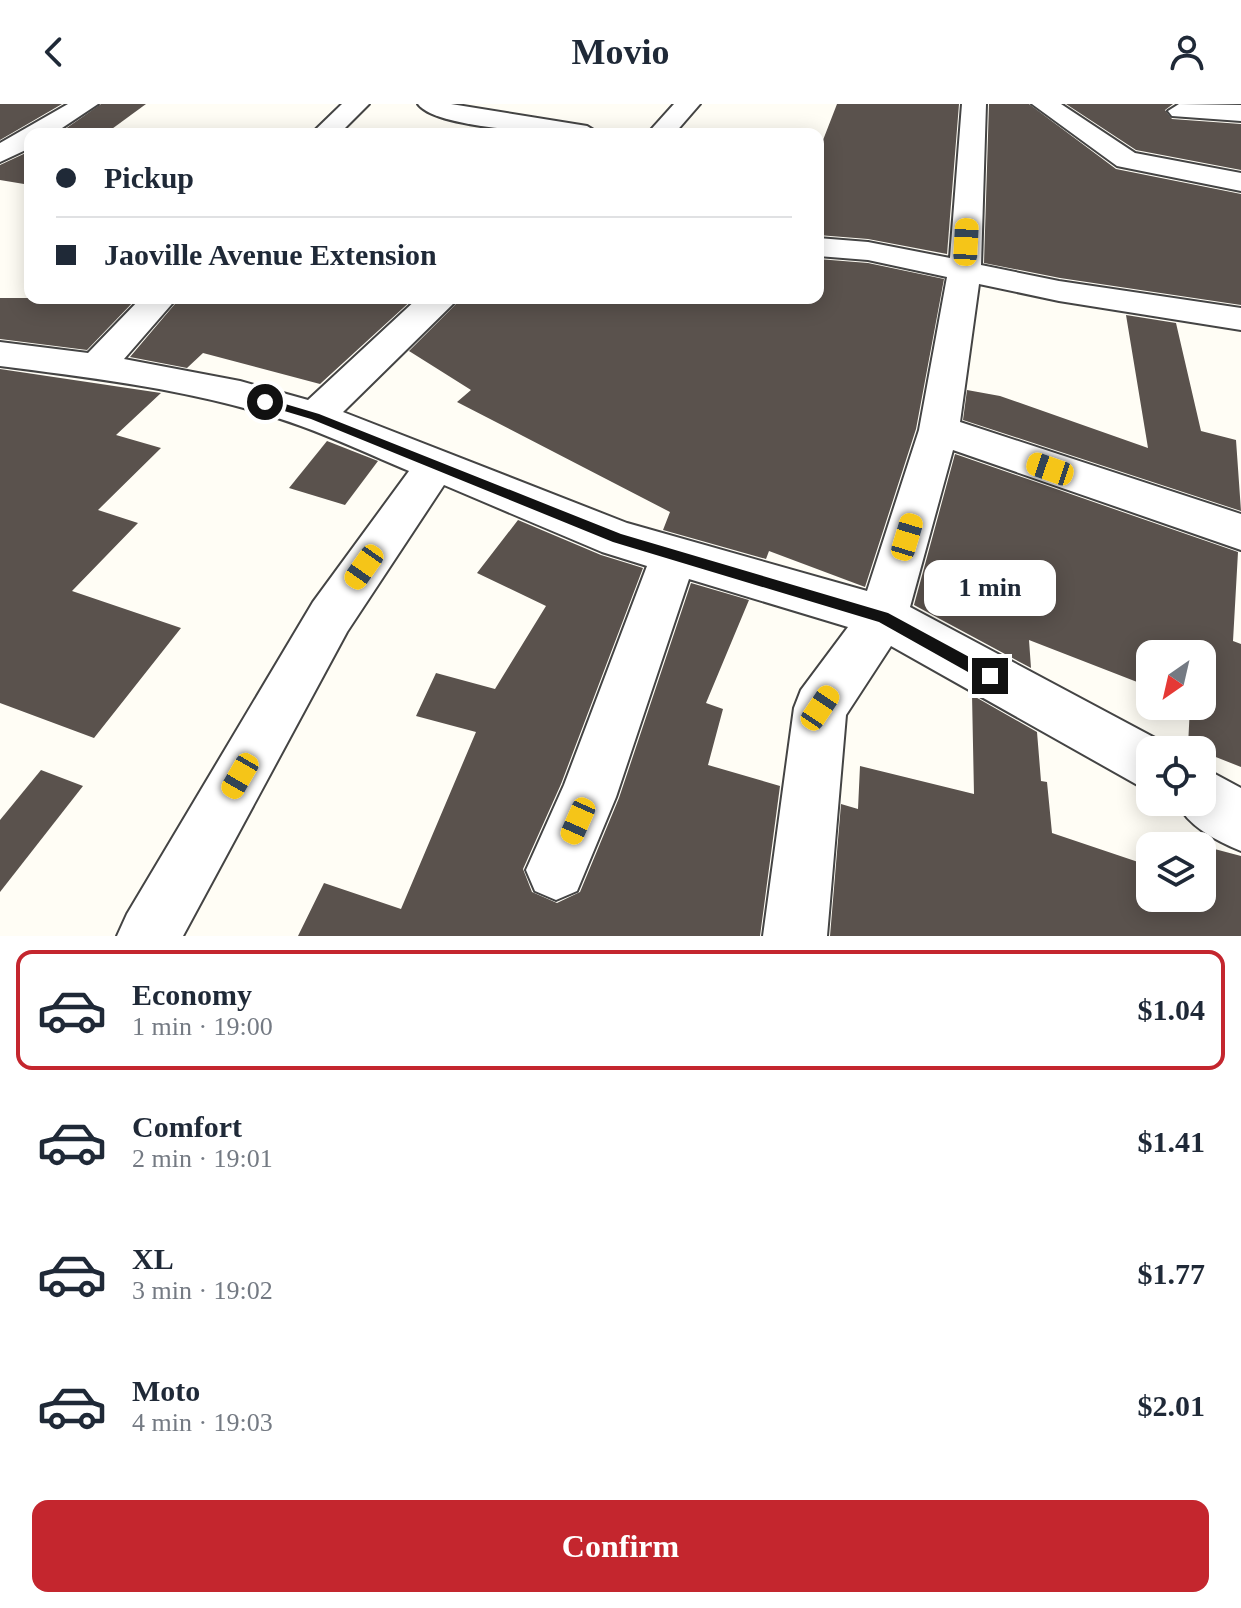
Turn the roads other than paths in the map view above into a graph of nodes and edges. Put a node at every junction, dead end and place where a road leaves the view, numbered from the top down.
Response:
1 (86, 104) edge
2 (357, 104) edge
3 (430, 104) edge
4 (688, 104) edge
5 (974, 104) edge
6 (1044, 104) edge
7 (1181, 111) dead end
8 (1241, 113) edge
9 (45, 128) edge
10 (331, 128) edge
11 (550, 128) edge
12 (666, 128) edge
13 (1241, 182) edge
14 (824, 247) edge
15 (965, 270) junction
16 (154, 304) edge
17 (431, 304) edge
18 (1241, 319) edge
19 (0, 354) edge
20 (97, 366) junction
21 (315, 416) junction
22 (939, 430) junction
23 (434, 467) junction
24 (1241, 532) edge
25 (674, 555) junction
26 (883, 617) junction
27 (1136, 757) edge
28 (1216, 805) edge
29 (1241, 822) edge
30 (556, 870) dead end
31 (149, 936) edge
32 (795, 936) edge

1 - 9 street
2 - 10 street
3 - 11 street
4 - 12 street
5 - 15 street
6 - 13 street
7 - 8 street
14 - 15 street
15 - 18 street
15 - 22 street
16 - 20 street
17 - 21 street
19 - 20 street
20 - 21 street
21 - 23 street
22 - 24 street
22 - 26 street
23 - 25 street
23 - 31 street
25 - 26 street
25 - 30 street
26 - 27 street
26 - 32 street
28 - 29 street

